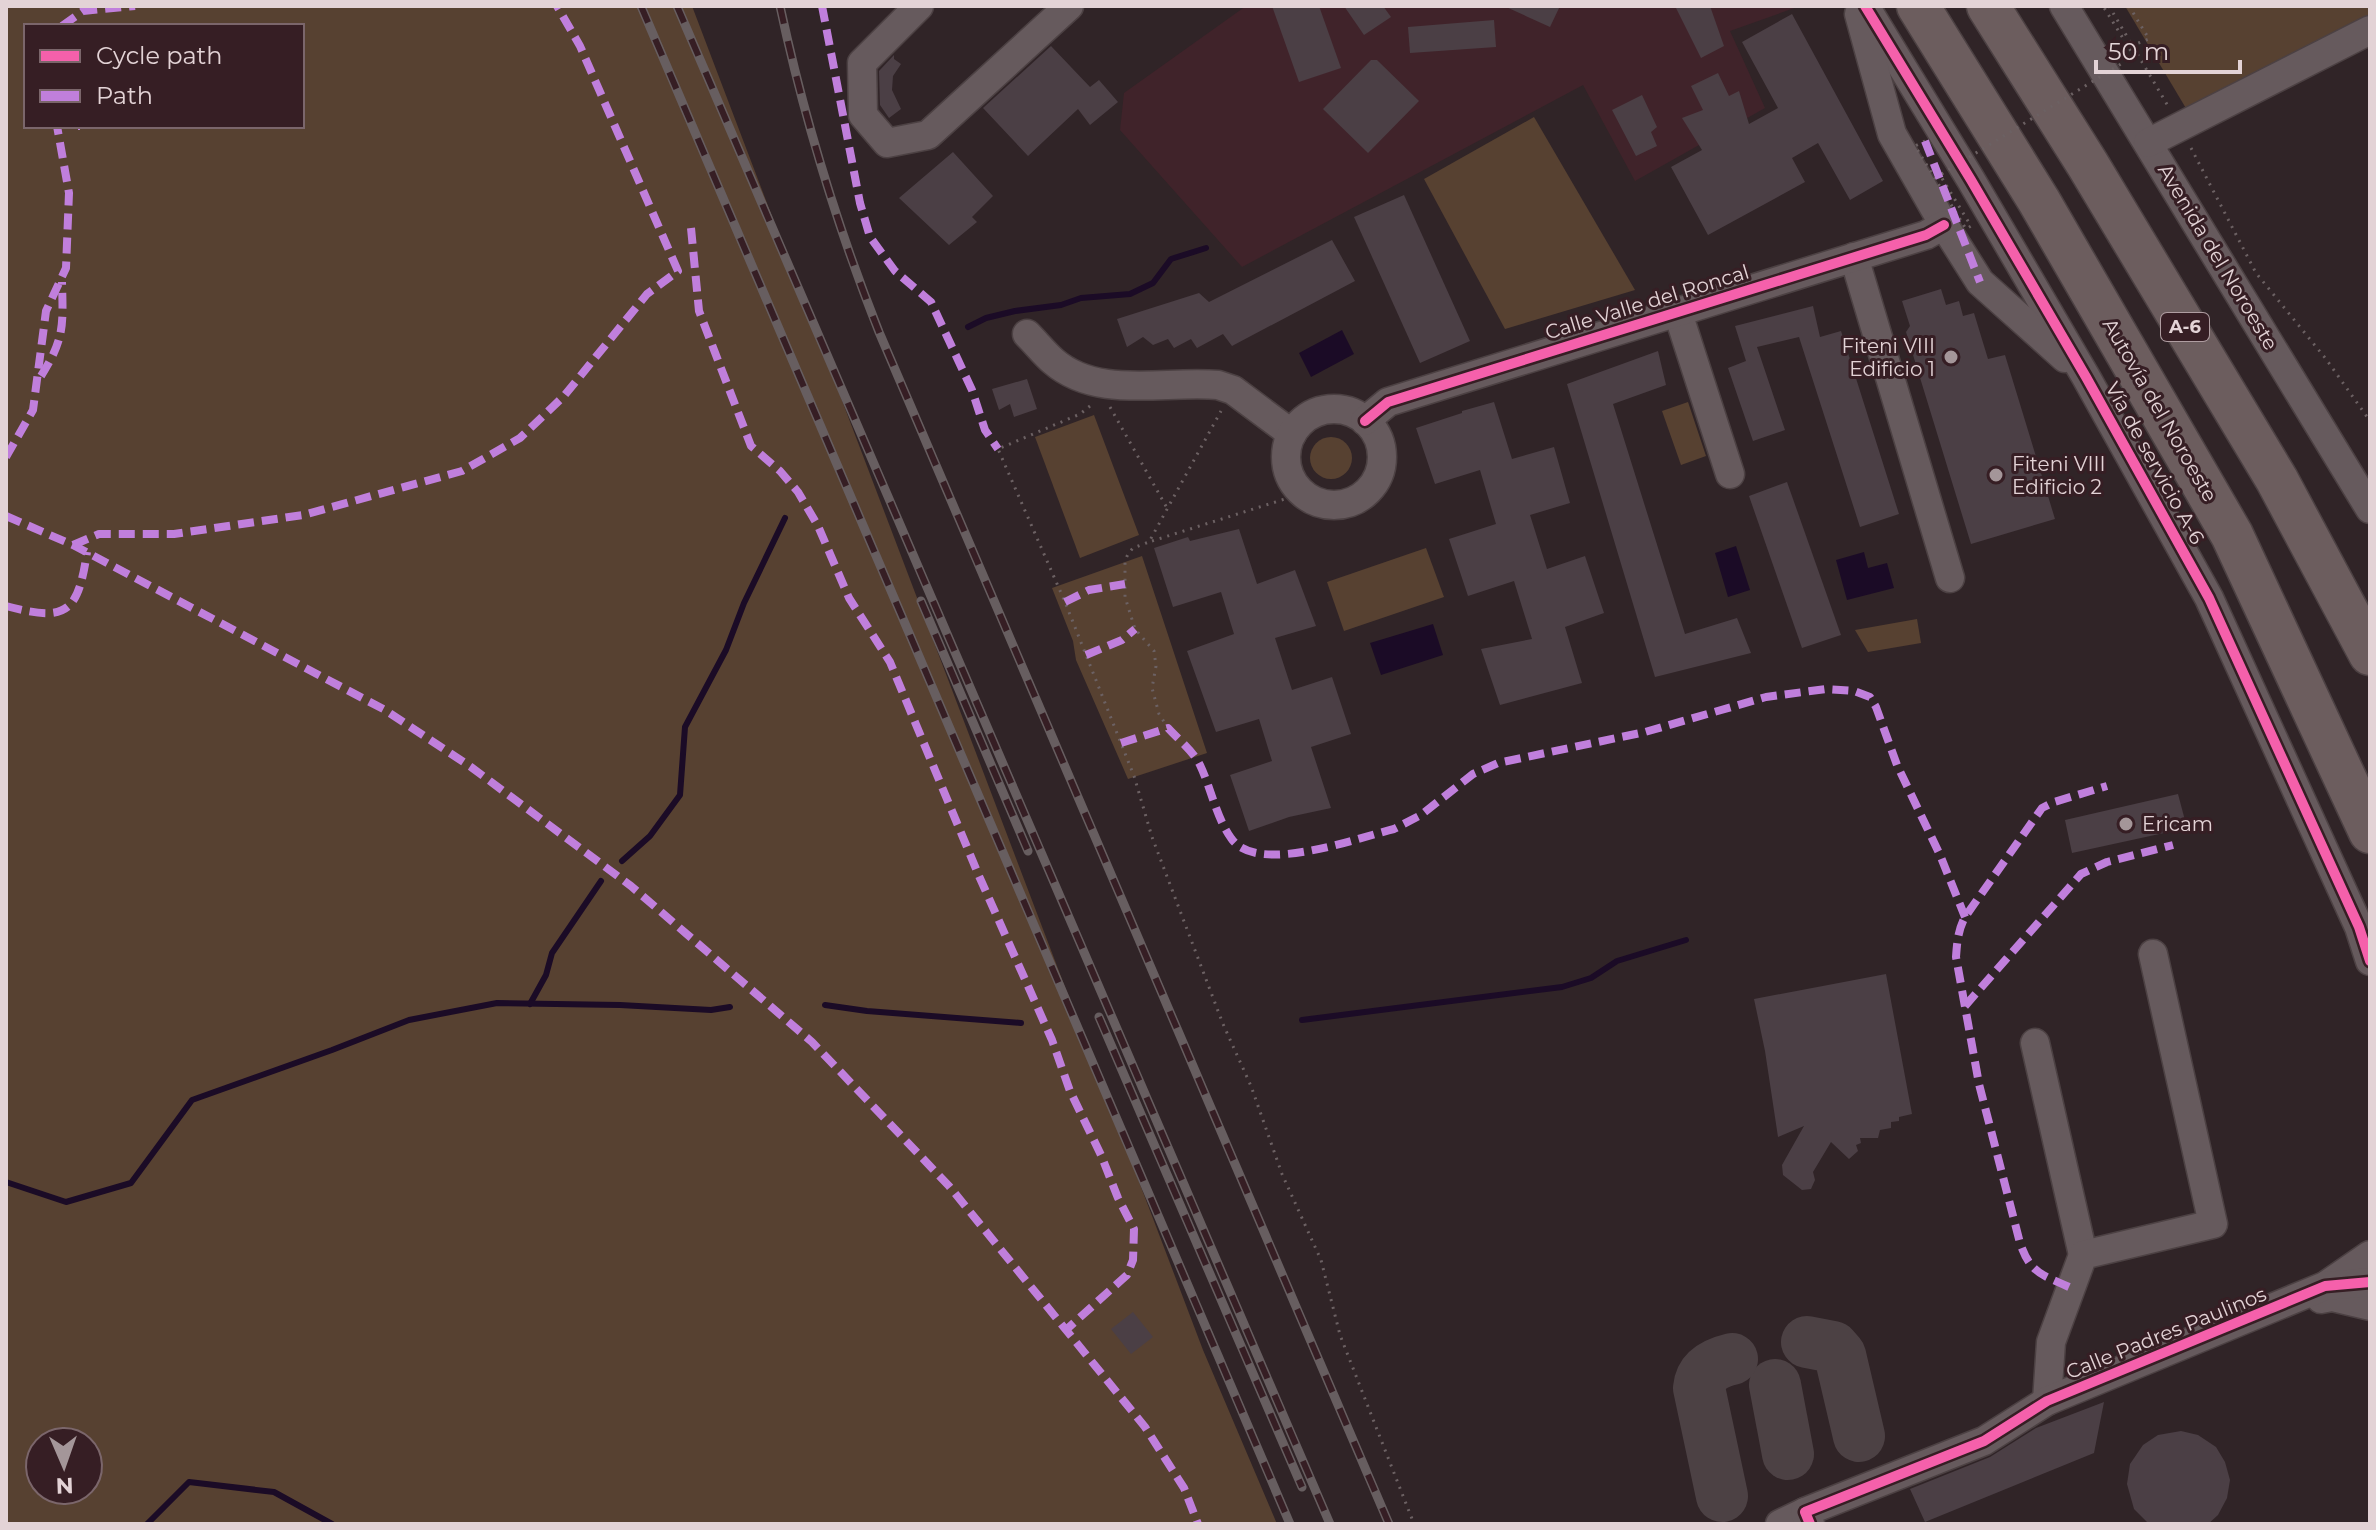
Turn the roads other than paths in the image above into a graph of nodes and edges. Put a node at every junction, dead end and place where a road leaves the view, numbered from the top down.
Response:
1 (919, 6) edge
2 (1069, 6) edge
3 (1857, 6) edge
4 (1865, 6) edge
5 (1918, 6) edge
6 (1988, 6) edge
7 (2064, 6) edge
8 (2370, 30) edge
9 (2148, 143) junction
10 (1944, 225) junction
11 (1854, 257) junction
12 (1677, 310) junction
13 (1027, 334) dead end
14 (2086, 377) junction
15 (1365, 421) junction
16 (2324, 432) junction
17 (1292, 434) junction
18 (1730, 474) dead end
19 (2370, 488) edge
20 (2370, 509) edge
21 (1950, 578) dead end
22 (2370, 654) edge
23 (2370, 832) edge
24 (2153, 954) dead end
25 (2370, 961) edge
26 (2035, 1043) dead end
27 (2083, 1255) junction
28 (2370, 1255) edge
29 (2370, 1282) edge
30 (2325, 1286) junction
31 (2289, 1302) junction
32 (2370, 1306) edge
33 (2047, 1401) junction
34 (1798, 1520) edge

1 - 2 street
3 - 10 street
4 - 14 street, Vía de servicio A-6
5 - 23 highway, Autovía del Noroeste
6 - 22 highway, A-6
7 - 9 street, Avenida del Noroeste
8 - 9 street
9 - 16 street, Avenida del Noroeste
10 - 11 street, Calle Valle del Roncal
10 - 14 street
11 - 12 street, Calle Valle del Roncal
11 - 21 street
12 - 15 street, Calle Valle del Roncal
12 - 18 street
13 - 17 street
14 - 25 street, Vía de servicio A-6
15 - 17 street
15 - 17 street
16 - 19 street
16 - 20 street, Avenida del Noroeste
24 - 27 street
26 - 27 street
27 - 33 street
28 - 30 street, Calle Padres Paulinos
29 - 30 street, Calle Padres Paulinos
30 - 31 street, Calle Padres Paulinos
31 - 32 street, Calle Padres Paulinos
31 - 33 street, Calle Padres Paulinos
33 - 34 street, Calle Padres Paulinos

